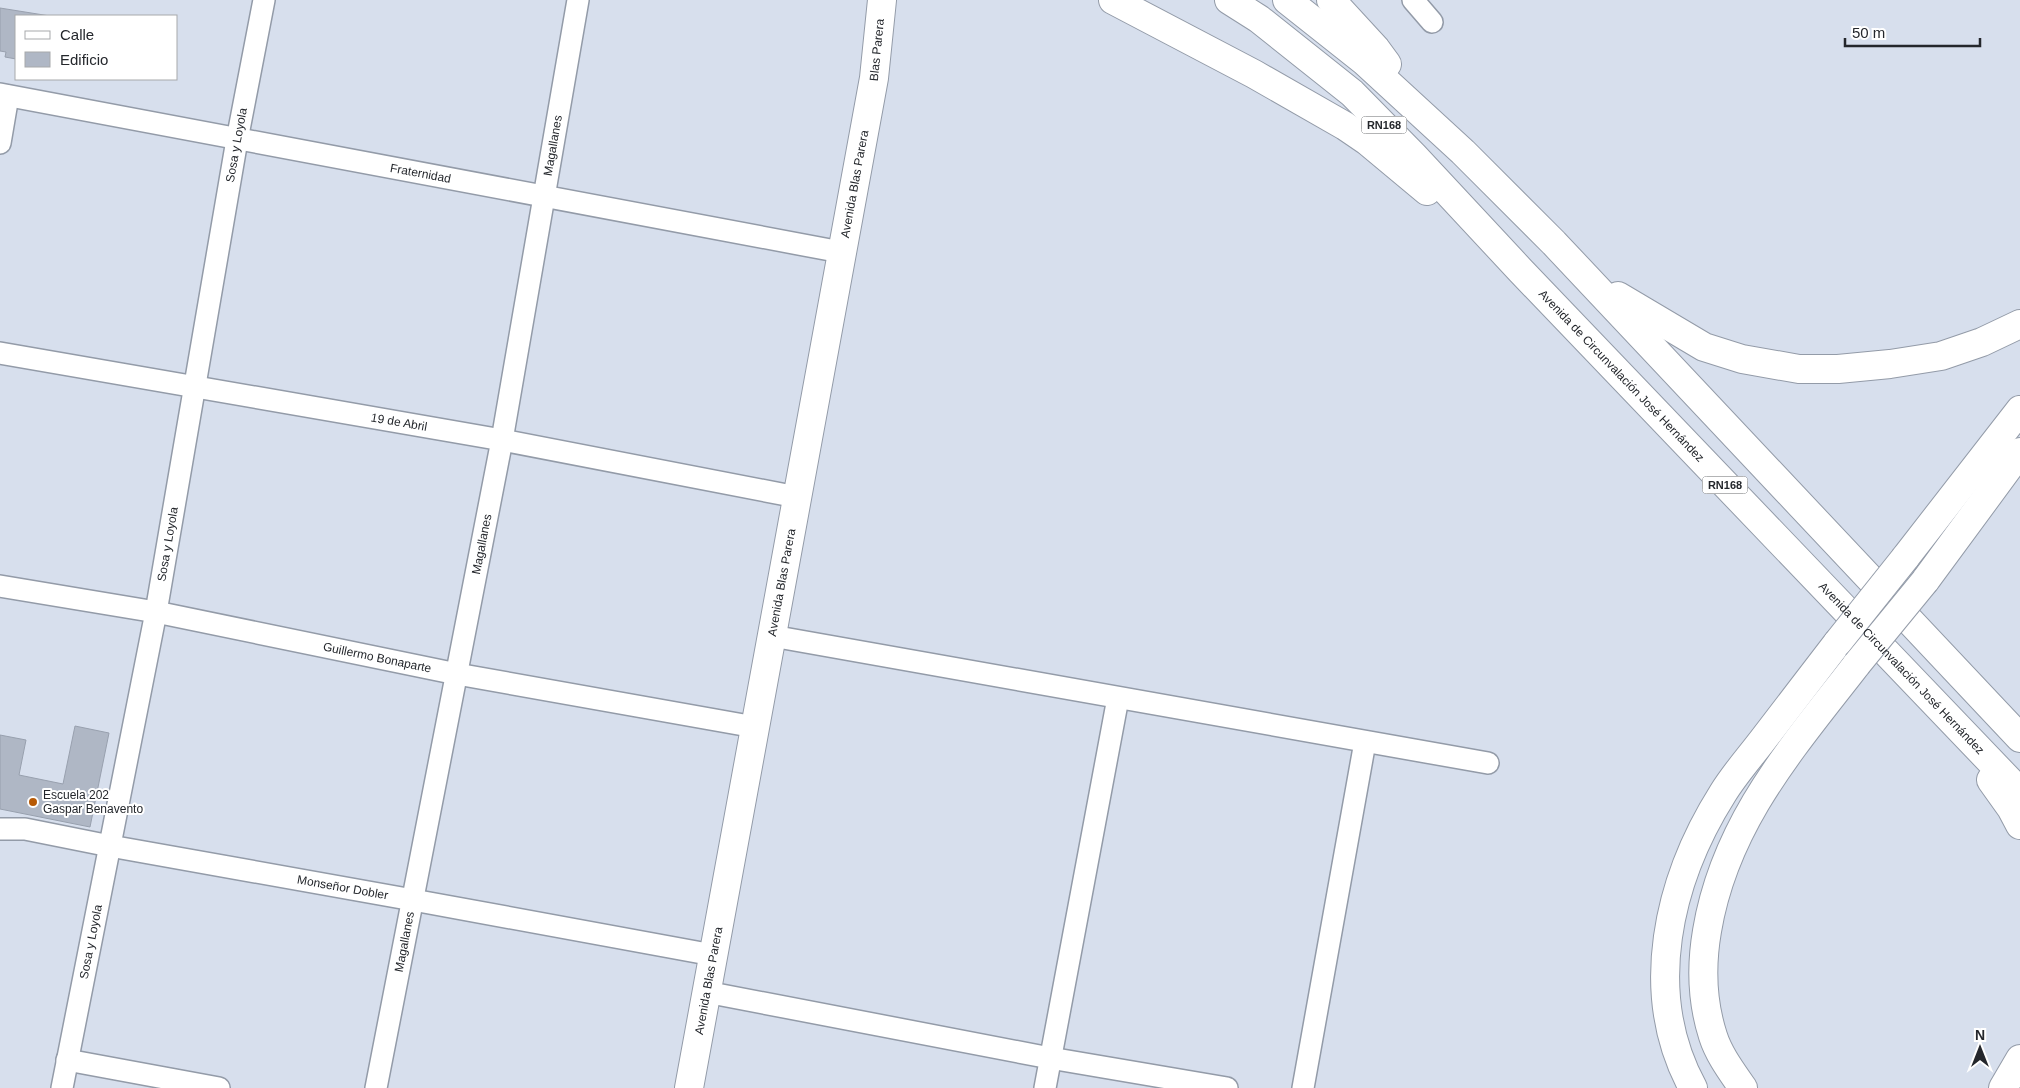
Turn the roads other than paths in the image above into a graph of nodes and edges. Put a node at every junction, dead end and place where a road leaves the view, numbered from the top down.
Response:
1 (264, 0) edge
2 (578, 0) edge
3 (882, 0) edge
4 (896, 0) edge
5 (1113, 0) edge
6 (1229, 0) edge
7 (1287, 0) edge
8 (1331, 0) edge
9 (1413, 0) edge
10 (1432, 22) dead end
11 (874, 78) junction
12 (4, 95) edge
13 (1430, 122) junction
14 (237, 140) junction
15 (0, 143) edge
16 (544, 195) junction
17 (1554, 243) junction
18 (840, 252) junction
19 (1521, 270) junction
20 (2020, 324) edge
21 (0, 353) edge
22 (195, 388) junction
23 (2020, 410) edge
24 (502, 440) junction
25 (2020, 452) edge
26 (797, 497) junction
27 (0, 586) edge
28 (156, 612) junction
29 (772, 636) junction
30 (457, 674) junction
31 (1118, 698) junction
32 (1930, 698) junction
33 (754, 727) junction
34 (2020, 738) edge
35 (1365, 742) junction
36 (1488, 763) dead end
37 (2020, 792) edge
38 (2020, 825) edge
39 (0, 829) edge
40 (110, 846) junction
41 (413, 900) junction
42 (713, 956) junction
43 (706, 992) junction
44 (1050, 1058) junction
45 (2020, 1059) edge
46 (68, 1060) junction
47 (62, 1088) edge
48 (219, 1088) edge
49 (376, 1088) edge
50 (689, 1088) edge
51 (1045, 1088) edge
52 (1227, 1088) edge
53 (1302, 1088) edge
54 (1693, 1088) edge
55 (1743, 1088) edge
56 (2003, 1088) edge

1 - 14 street, Sosa y Loyola
2 - 16 street, Magallanes
3 - 11 main road, Blas Parera
4 - 11 main road, Blas Parera
5 - 19 main road
6 - 19 main road, Avenida de Circunvalación José Hernández / RN168
7 - 13 main road, RN168
8 - 13 main road
9 - 10 street
11 - 18 main road, Avenida Blas Parera
12 - 14 street, Fraternidad
12 - 15 street
13 - 17 main road, RN168
14 - 16 street, Fraternidad
14 - 22 street, Sosa y Loyola
16 - 18 street, Fraternidad
16 - 24 street, Magallanes
17 - 20 main road, RN168
17 - 34 main road
18 - 26 main road, Avenida Blas Parera
19 - 32 main road, Avenida de Circunvalación José Hernández / RN168
21 - 22 street, 19 de Abril
22 - 24 street, 19 de Abril
22 - 28 street, Sosa y Loyola
23 - 54 main road, bridge
24 - 26 street, 19 de Abril
24 - 30 street, Magallanes
25 - 55 main road, bridge
26 - 29 main road, Avenida Blas Parera
27 - 28 street, Guillermo Bonaparte
28 - 30 street, Guillermo Bonaparte
28 - 40 street, Sosa y Loyola
29 - 31 street
29 - 33 main road, Avenida Blas Parera
30 - 33 street, Guillermo Bonaparte
30 - 41 street, Magallanes
31 - 35 street
31 - 44 street
32 - 37 main road, Avenida de Circunvalación José Hernández
32 - 38 main road, RN168
33 - 42 main road, Avenida Blas Parera
35 - 36 street
35 - 53 street
39 - 40 street, Monseñor Dobler
40 - 41 street, Monseñor Dobler
40 - 46 street, Sosa y Loyola
41 - 42 street, Monseñor Dobler
41 - 49 street, Magallanes
42 - 43 main road, Avenida Blas Parera
43 - 44 street
43 - 50 main road, Avenida Blas Parera
44 - 51 street
44 - 52 street
45 - 56 main road
46 - 47 street, Sosa y Loyola
46 - 48 street

